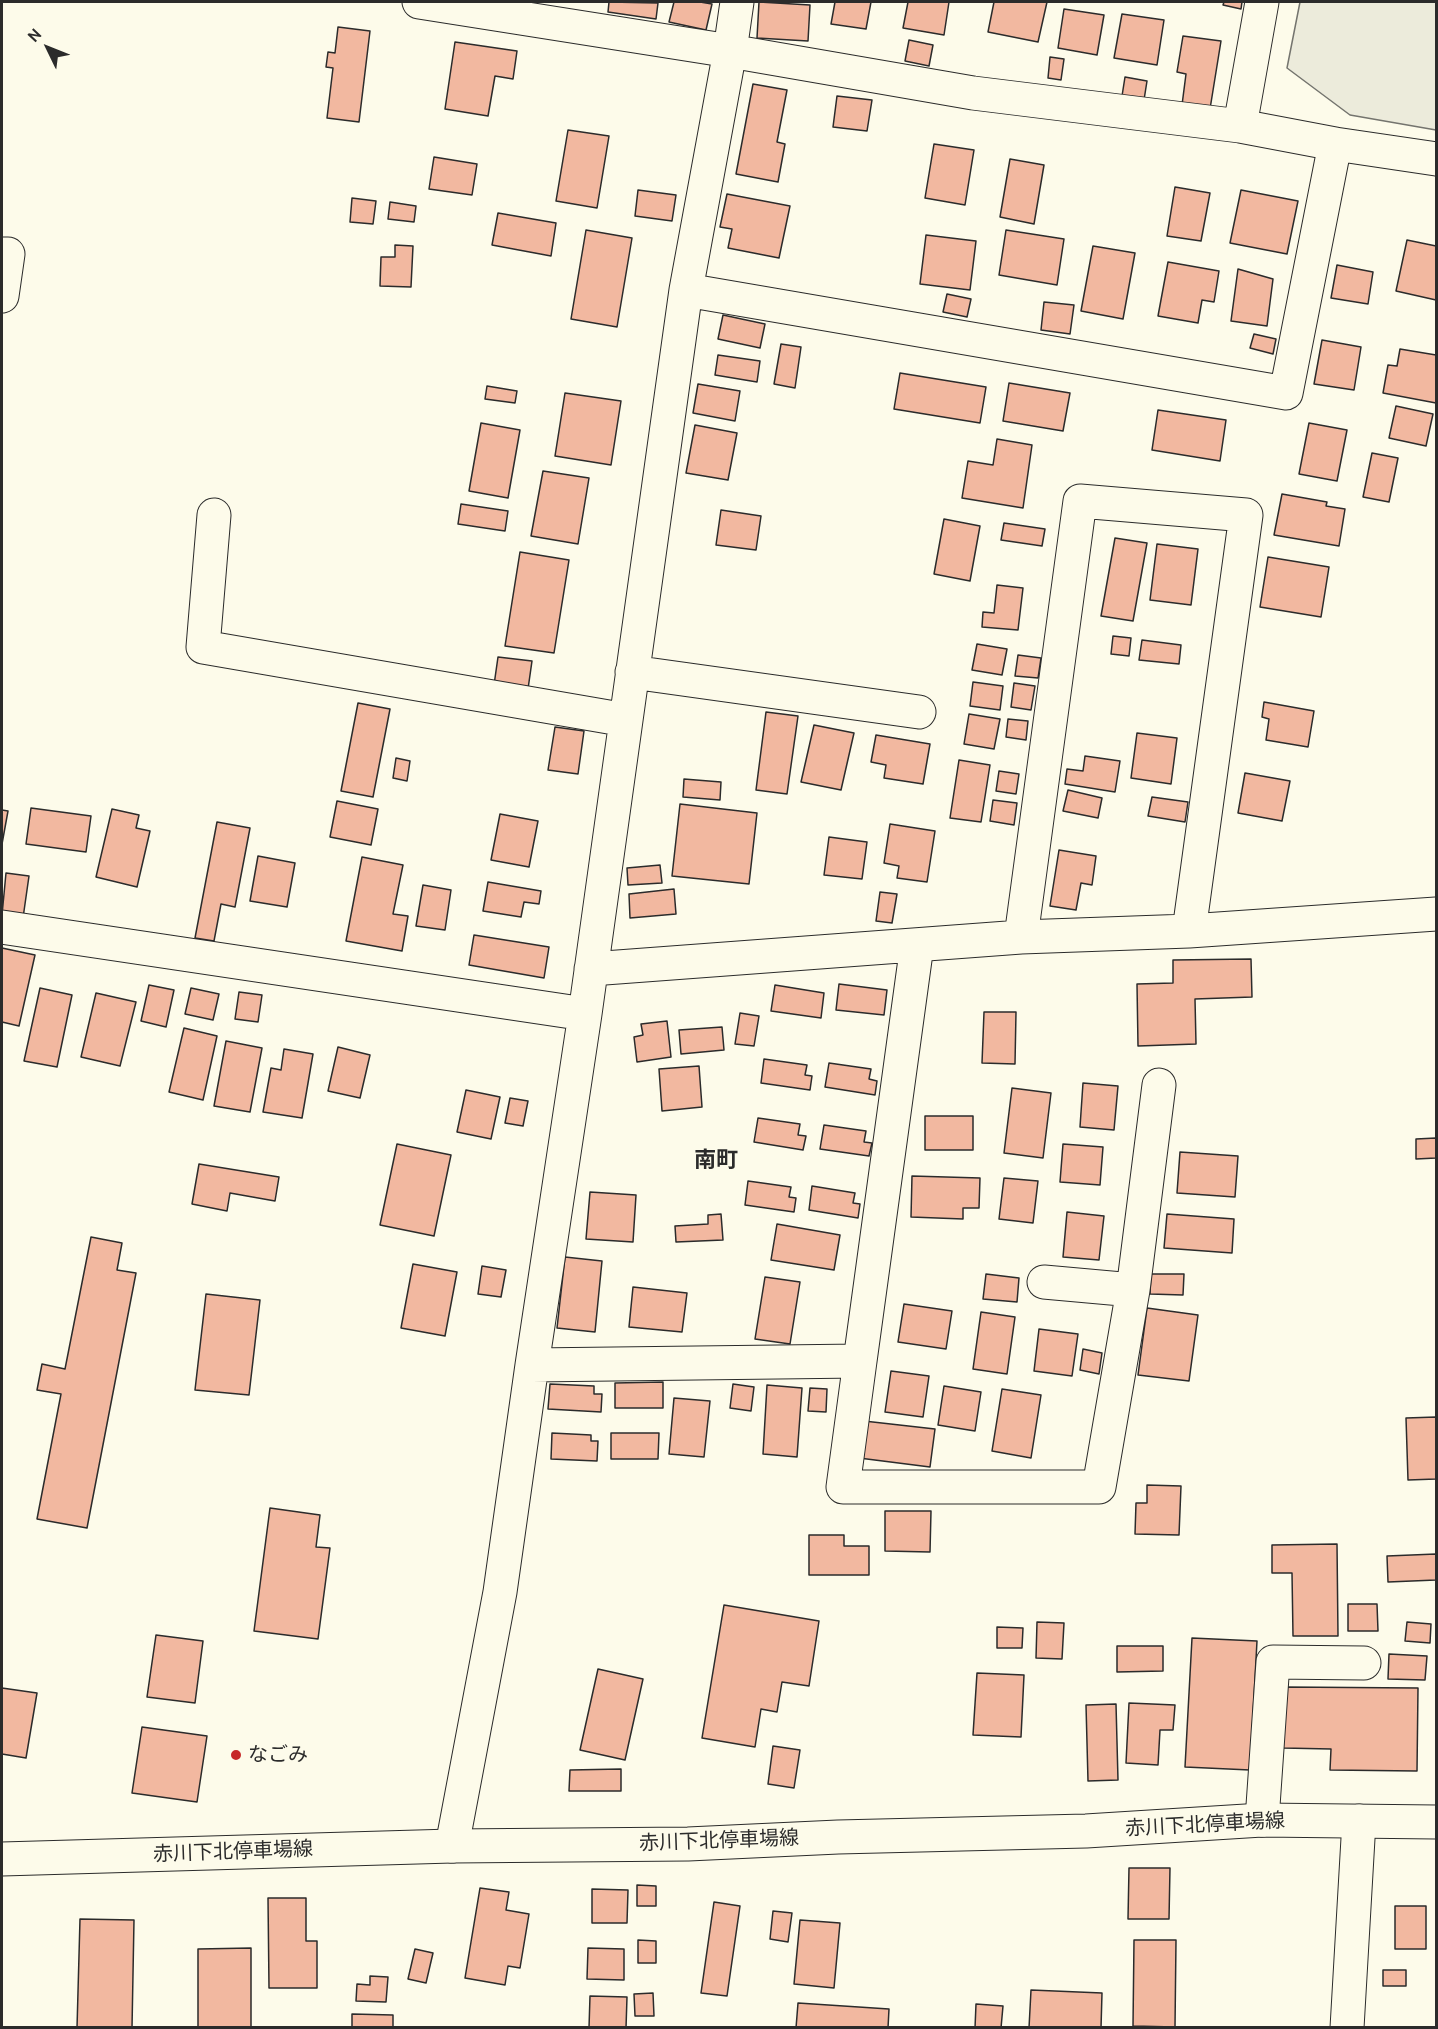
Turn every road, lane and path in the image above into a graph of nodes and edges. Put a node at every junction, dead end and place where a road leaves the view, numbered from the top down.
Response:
1 (419, 2) edge
2 (737, 2) edge
3 (1262, 2) edge
4 (730, 51) junction
5 (1240, 126) junction
6 (1335, 144) junction
7 (1437, 159) edge
8 (2, 254) edge
9 (686, 290) junction
10 (2, 296) edge
11 (214, 515) dead end
12 (632, 672) junction
13 (919, 712) dead end
14 (626, 720) junction
15 (1437, 914) edge
16 (2, 927) edge
17 (1189, 931) junction
18 (1021, 937) junction
19 (917, 945) junction
20 (591, 969) junction
21 (585, 1014) junction
22 (1159, 1085) dead end
23 (1044, 1282) dead end
24 (1133, 1290) junction
25 (860, 1361) junction
26 (532, 1365) junction
27 (1364, 1663) dead end
28 (1262, 1820) junction
29 (1359, 1821) junction
30 (1437, 1822) edge
31 (453, 1846) junction
32 (2, 1859) edge
33 (1347, 2028) edge

1 - 4 street
2 - 4 street
3 - 5 street
4 - 5 street
4 - 9 street
5 - 6 street
6 - 7 street
6 - 9 street
8 - 10 street
9 - 12 street
11 - 14 street
12 - 13 street
12 - 14 street
14 - 20 street
15 - 17 street
16 - 21 street
17 - 18 street
17 - 18 street
18 - 19 street
19 - 20 street
19 - 25 street
20 - 21 street
21 - 26 street
22 - 24 street
23 - 24 street
24 - 25 street
25 - 26 street
26 - 31 street
27 - 28 street
28 - 29 street, 赤川下北停車場線
28 - 31 street, 赤川下北停車場線
29 - 30 street, 赤川下北停車場線
29 - 33 street
31 - 32 street, 赤川下北停車場線

